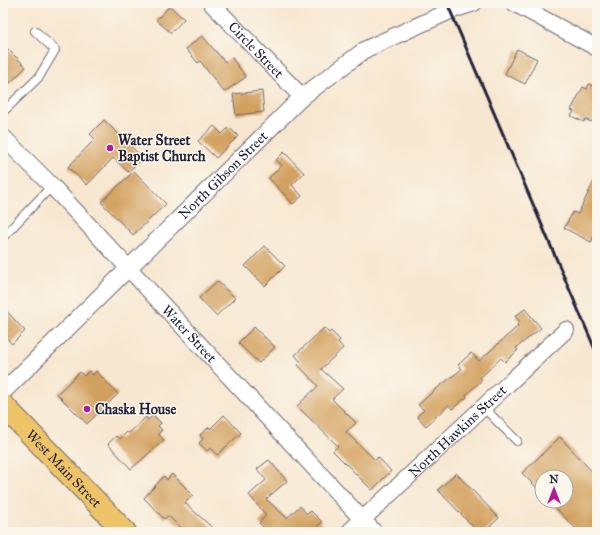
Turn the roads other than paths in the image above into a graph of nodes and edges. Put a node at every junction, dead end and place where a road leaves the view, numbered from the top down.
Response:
1 (211, 3) edge
2 (474, 3) edge
3 (514, 3) edge
4 (35, 31) dead end
5 (597, 48) edge
6 (302, 97) junction
7 (3, 112) edge
8 (3, 137) edge
9 (52, 186) junction
10 (3, 237) edge
11 (128, 268) junction
12 (566, 330) dead end
13 (3, 392) edge
14 (3, 405) edge
15 (483, 407) junction
16 (517, 441) dead end
17 (362, 520) junction
18 (125, 532) edge
19 (349, 532) edge
20 (374, 532) edge

1 - 6 street, Circle Street
2 - 6 street, North Gibson Street
3 - 5 street
4 - 7 lane
6 - 11 street, North Gibson Street
8 - 9 street, Water Street
9 - 10 lane
9 - 11 street, Water Street
11 - 13 street, North Gibson Street
11 - 17 street, Water Street
12 - 15 street, North Hawkins Street
14 - 18 main road, West Main Street
15 - 16 lane
15 - 17 street, North Hawkins Street
17 - 19 street, North Hawkins Street
17 - 20 street, Water Street

